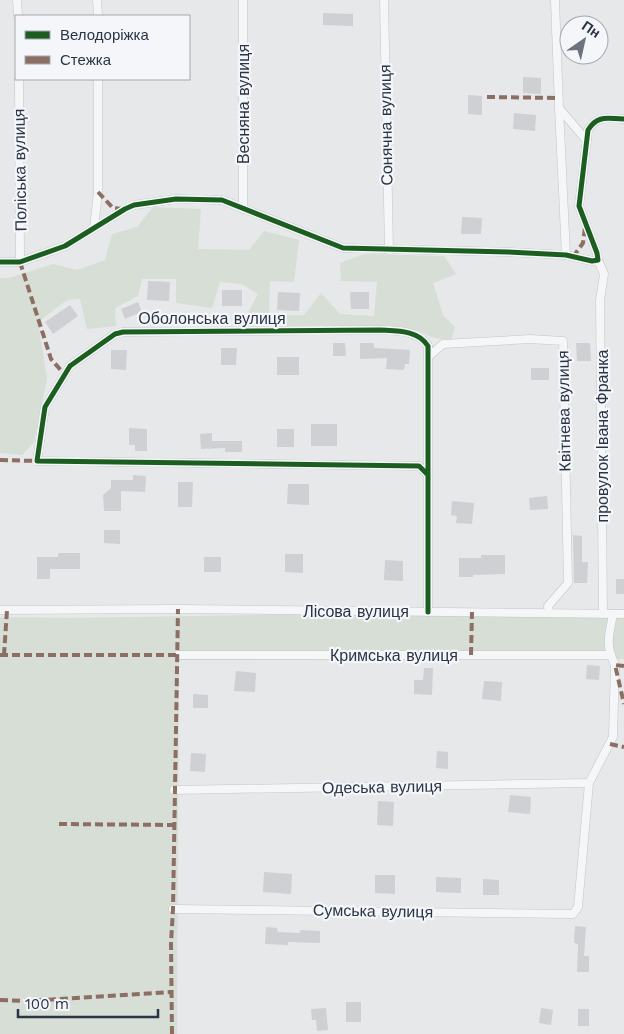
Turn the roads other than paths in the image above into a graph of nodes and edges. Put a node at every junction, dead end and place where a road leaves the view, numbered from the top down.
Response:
1 (18, 0) edge
2 (98, 0) edge
3 (243, 0) edge
4 (384, 0) edge
5 (555, 0) edge
6 (18, 15) edge
7 (98, 15) edge
8 (19, 80) edge
9 (98, 80) edge
10 (559, 108) junction
11 (624, 119) edge
12 (587, 141) junction
13 (243, 209) junction
14 (94, 228) junction
15 (389, 250) junction
16 (566, 255) junction
17 (598, 260) junction
18 (0, 262) edge
19 (20, 262) junction
20 (428, 356) junction
21 (428, 475) junction
22 (0, 610) edge
23 (428, 612) junction
24 (548, 613) junction
25 (603, 614) junction
26 (613, 614) junction
27 (624, 614) edge
28 (610, 655) junction
29 (178, 656) dead end
30 (589, 783) junction
31 (174, 790) dead end
32 (173, 909) dead end

1 - 6 street
2 - 7 street
3 - 13 street, Весняна вулиця
4 - 15 street, Сонячна вулиця
5 - 10 street
8 - 19 street, Поліська вулиця
9 - 14 street
10 - 12 street
10 - 16 street
11 - 12 street, провулок Івана Франка
12 - 17 street, провулок Івана Франка
13 - 14 street
13 - 15 street
14 - 19 street
15 - 16 street
16 - 17 street
17 - 25 street, провулок Івана Франка
18 - 19 street
20 - 21 street, Оболонська вулиця
20 - 21 street, Оболонська вулиця
20 - 24 street, Квітнева вулиця
21 - 23 street, Оболонська вулиця
22 - 23 street, Лісова вулиця
23 - 24 street, Лісова вулиця
24 - 25 street, Лісова вулиця
25 - 26 street, Лісова вулиця
26 - 27 street, Лісова вулиця
26 - 28 street
28 - 29 street, Кримська вулиця
28 - 30 street
30 - 31 street, Одеська вулиця
30 - 32 street, Сумська вулиця

